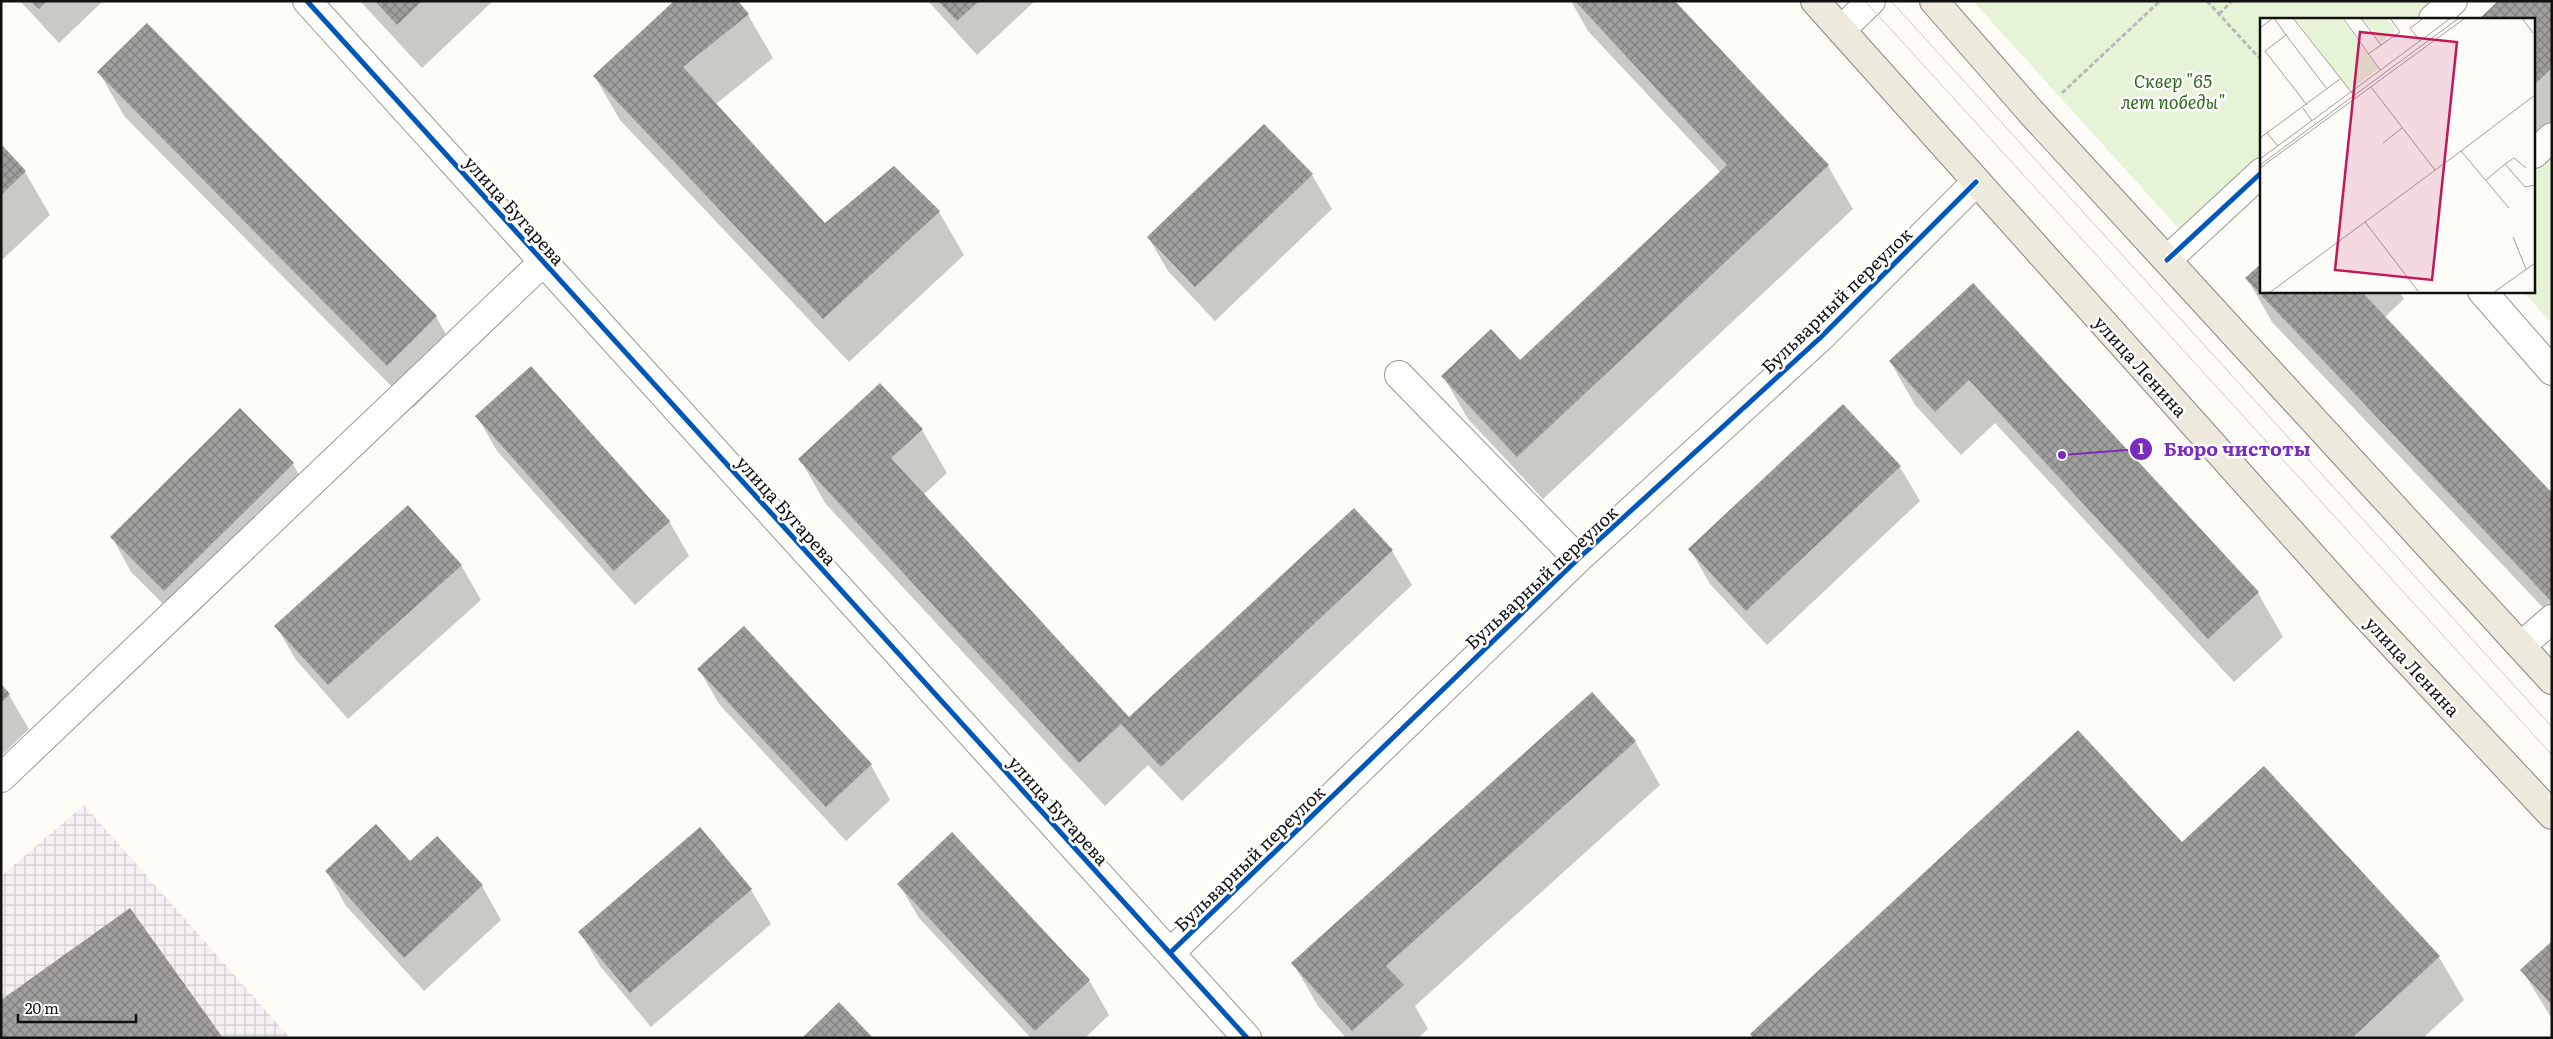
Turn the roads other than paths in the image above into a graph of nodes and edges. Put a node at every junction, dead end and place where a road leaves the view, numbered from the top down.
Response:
1 (307, 1) edge
2 (1815, 1) edge
3 (1871, 1) edge
4 (1934, 1) edge
5 (2453, 1) edge
6 (2434, 18) edge
7 (1841, 30) junction
8 (2552, 137) edge
9 (2536, 152) edge
10 (2260, 174) edge
11 (1976, 182) junction
12 (2167, 260) junction
13 (542, 262) junction
14 (2483, 292) edge
15 (2552, 370) edge
16 (1399, 374) dead end
17 (1578, 559) junction
18 (2552, 619) edge
19 (2521, 646) junction
20 (2552, 680) edge
21 (1, 778) edge
22 (2552, 815) edge
23 (1170, 953) junction
24 (1247, 1038) edge

1 - 13 street, улица Бугарева
2 - 7 main road, улица Ленина
3 - 7 street
4 - 12 main road
5 - 6 street
7 - 11 main road, улица Ленина
8 - 9 street
10 - 12 street
11 - 17 street, Бульварный переулок
11 - 22 main road, улица Ленина
12 - 19 main road
13 - 21 street
13 - 23 street, улица Бугарева
14 - 15 street
16 - 17 street
17 - 23 street, Бульварный переулок
18 - 19 street
19 - 20 main road
23 - 24 street, улица Бугарева

